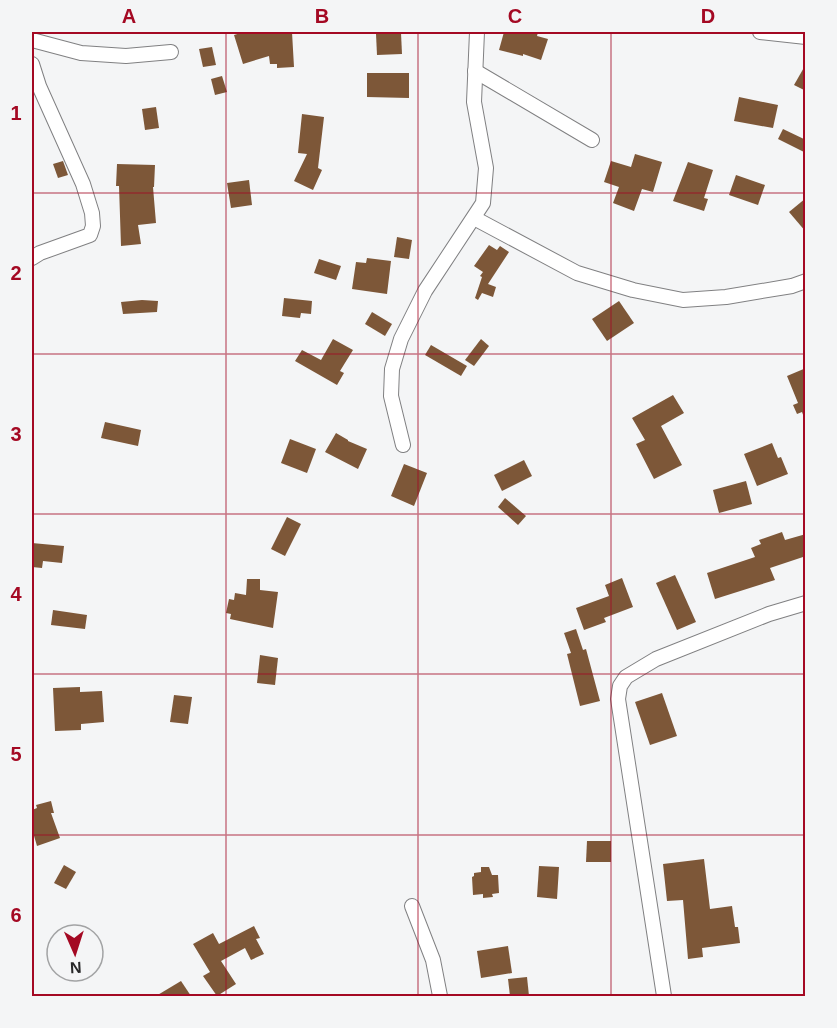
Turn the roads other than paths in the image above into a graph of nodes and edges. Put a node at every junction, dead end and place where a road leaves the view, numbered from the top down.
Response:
1 (477, 32) edge
2 (760, 32) edge
3 (806, 37) edge
4 (32, 40) edge
5 (171, 52) dead end
6 (32, 64) edge
7 (475, 71) junction
8 (592, 140) dead end
9 (474, 218) junction
10 (32, 258) edge
11 (806, 281) edge
12 (404, 445) dead end
13 (806, 603) edge
14 (412, 906) dead end
15 (440, 996) edge
16 (664, 996) edge

1 - 7 street
2 - 3 street
4 - 5 street
6 - 10 street
7 - 8 street
7 - 9 street
9 - 11 street
9 - 12 street
13 - 16 street
14 - 15 street

